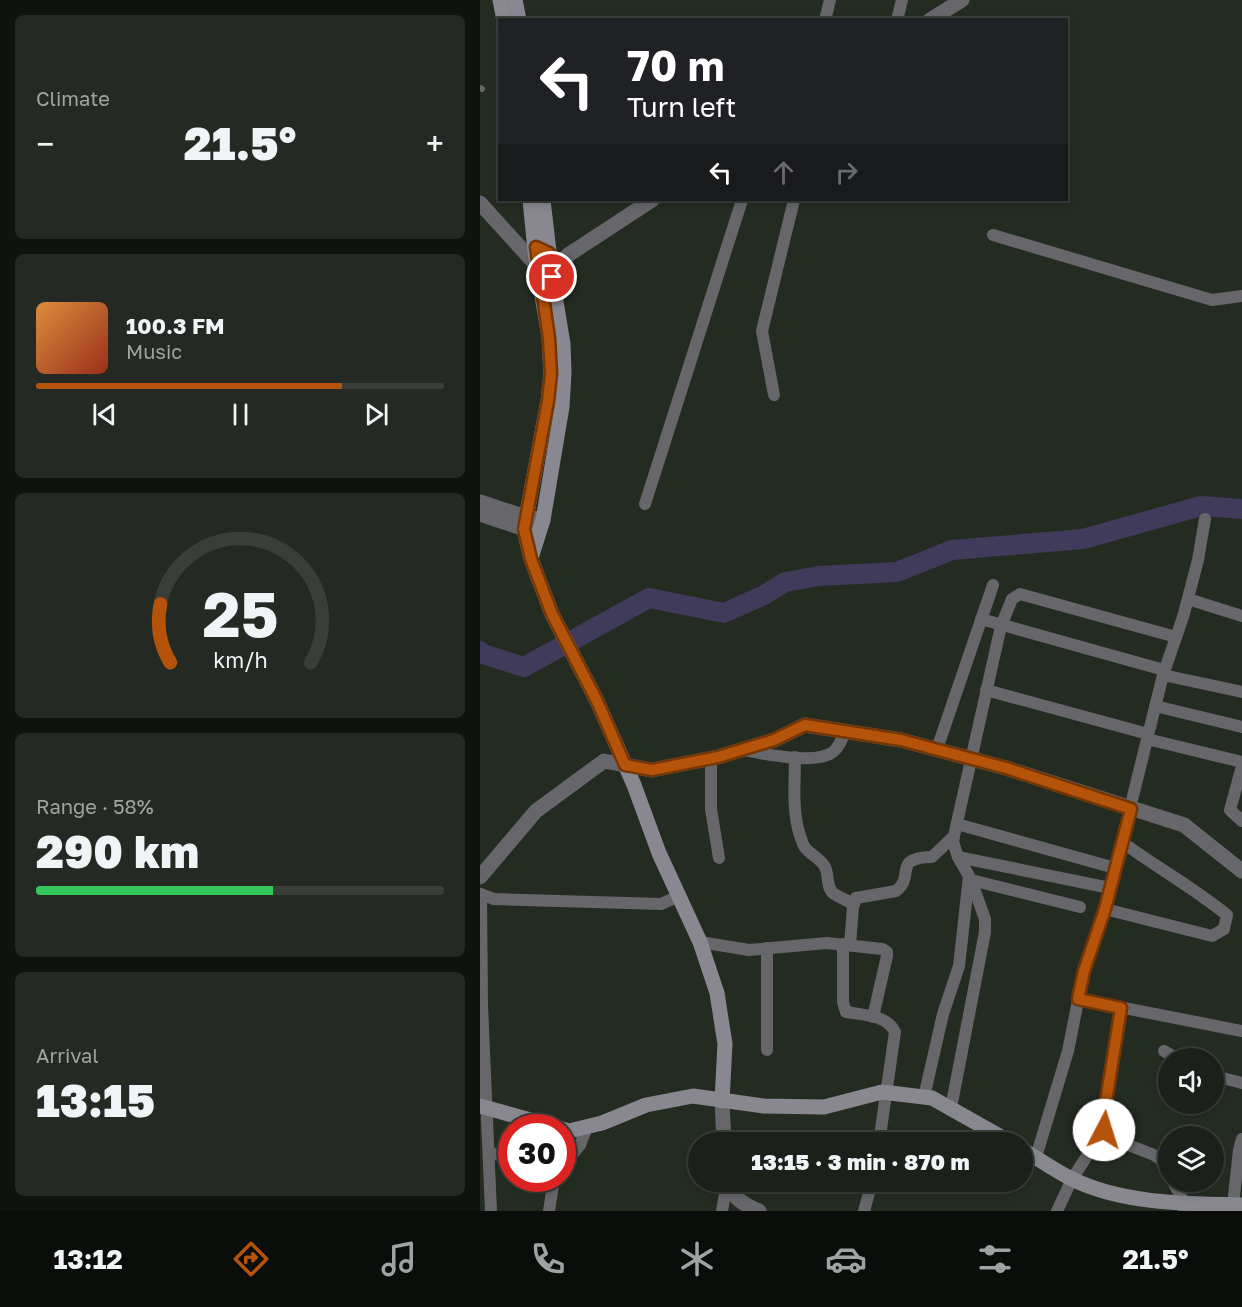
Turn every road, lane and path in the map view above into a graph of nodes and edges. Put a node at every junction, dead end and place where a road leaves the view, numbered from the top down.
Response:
1 (500, 0) edge
2 (515, 0) edge
3 (830, 0) edge
4 (902, 0) edge
5 (962, 0) edge
6 (504, 18) edge
7 (519, 18) edge
8 (826, 18) edge
9 (898, 18) edge
10 (933, 18) edge
11 (480, 190) edge
12 (530, 201) edge
13 (543, 201) edge
14 (650, 201) edge
15 (742, 201) edge
16 (794, 201) edge
17 (480, 203) edge
18 (993, 235) dead end
19 (542, 250) junction
20 (568, 255) junction
21 (544, 268) junction
22 (1242, 296) edge
23 (774, 394) dead end
24 (480, 502) edge
25 (645, 504) dead end
26 (480, 514) edge
27 (1205, 519) dead end
28 (525, 523) junction
29 (542, 526) junction
30 (531, 559) junction
31 (993, 585) dead end
32 (1188, 599) junction
33 (1242, 616) edge
34 (981, 619) junction
35 (1001, 626) junction
36 (1176, 637) junction
37 (1163, 672) junction
38 (986, 690) junction
39 (1242, 692) edge
40 (1155, 706) junction
41 (1242, 727) edge
42 (845, 731) junction
43 (1147, 737) junction
44 (937, 749) junction
45 (742, 750) junction
46 (795, 757) junction
47 (711, 758) junction
48 (972, 759) junction
49 (1242, 764) edge
50 (625, 765) junction
51 (1131, 809) junction
52 (1242, 821) edge
53 (957, 824) junction
54 (954, 837) junction
55 (1122, 842) junction
56 (958, 857) junction
57 (719, 858) dead end
58 (1115, 868) junction
59 (1242, 871) edge
60 (480, 877) edge
61 (970, 878) junction
62 (1110, 888) junction
63 (481, 894) edge
64 (679, 896) junction
65 (853, 904) junction
66 (1080, 907) dead end
67 (1105, 909) junction
68 (700, 942) junction
69 (847, 944) junction
70 (767, 948) junction
71 (1078, 999) junction
72 (1121, 1008) junction
73 (873, 1017) junction
74 (1242, 1031) edge
75 (767, 1050) dead end
76 (1224, 1078) edge
77 (1242, 1083) edge
78 (887, 1093) junction
79 (924, 1097) junction
80 (723, 1101) junction
81 (483, 1107) edge
82 (951, 1108) junction
83 (509, 1114) edge
84 (587, 1127) junction
85 (576, 1129) edge
86 (1104, 1130) junction
87 (724, 1132) edge
88 (881, 1132) edge
89 (993, 1132) edge
90 (1242, 1139) edge
91 (1033, 1143) edge
92 (576, 1150) edge
93 (489, 1153) junction
94 (498, 1155) edge
95 (1033, 1156) edge
96 (1158, 1158) edge
97 (1072, 1179) junction
98 (552, 1192) edge
99 (725, 1192) edge
100 (732, 1192) edge
101 (869, 1192) edge
102 (1177, 1192) edge
103 (1132, 1204) edge
104 (1240, 1206) edge
105 (1184, 1207) edge
106 (491, 1211) edge
107 (549, 1211) edge
108 (722, 1211) edge
109 (759, 1211) edge
110 (864, 1211) edge
111 (1057, 1211) edge

1 - 6 main road
2 - 7 main road
3 - 8 street
4 - 9 street
5 - 10 street
11 - 19 street
12 - 19 main road
13 - 19 main road
14 - 20 street
15 - 25 street
16 - 23 street
17 - 21 street
18 - 22 street
19 - 20 street
19 - 21 main road
20 - 21 street
21 - 28 main road
21 - 29 main road
24 - 28 street
26 - 28 street
27 - 32 street
28 - 29 street
28 - 30 main road
29 - 30 main road
30 - 50 main road
31 - 34 street
32 - 33 street
32 - 36 street
34 - 35 street
34 - 44 street
35 - 36 street
35 - 37 street
35 - 38 street
36 - 37 street
37 - 39 street
37 - 40 street
38 - 43 street
38 - 48 street
40 - 41 street
40 - 43 street
42 - 44 street
42 - 45 street
42 - 46 street
43 - 49 street
43 - 51 street
44 - 48 street
45 - 46 street
45 - 47 street
46 - 65 street
47 - 50 street
47 - 57 street
48 - 51 street
48 - 53 street
49 - 52 street
50 - 60 street
50 - 64 main road
51 - 55 street
51 - 59 street
53 - 54 street
53 - 58 street
54 - 56 street
54 - 65 street
55 - 58 street
55 - 67 street
56 - 61 street
56 - 62 street
58 - 62 street
61 - 66 street
61 - 79 street
61 - 82 street
62 - 67 street
63 - 64 street
63 - 81 street
64 - 68 main road
65 - 69 street
67 - 71 street
68 - 70 street
68 - 80 main road
69 - 70 street
69 - 73 street
69 - 73 street
70 - 75 street
71 - 72 street
71 - 91 street
72 - 74 street
72 - 86 street
73 - 78 street
76 - 77 street
78 - 79 main road
78 - 80 main road
78 - 88 street
79 - 82 main road
80 - 84 main road
80 - 87 street
81 - 83 main road
81 - 93 street
82 - 89 main road
84 - 85 main road
84 - 92 street
86 - 96 street
86 - 97 street
90 - 104 street
93 - 94 street
93 - 106 street
95 - 97 main road
97 - 103 main road
97 - 111 street
98 - 107 street
99 - 108 street
100 - 109 street
101 - 110 street
102 - 105 street
103 - 105 main road
104 - 105 main road

